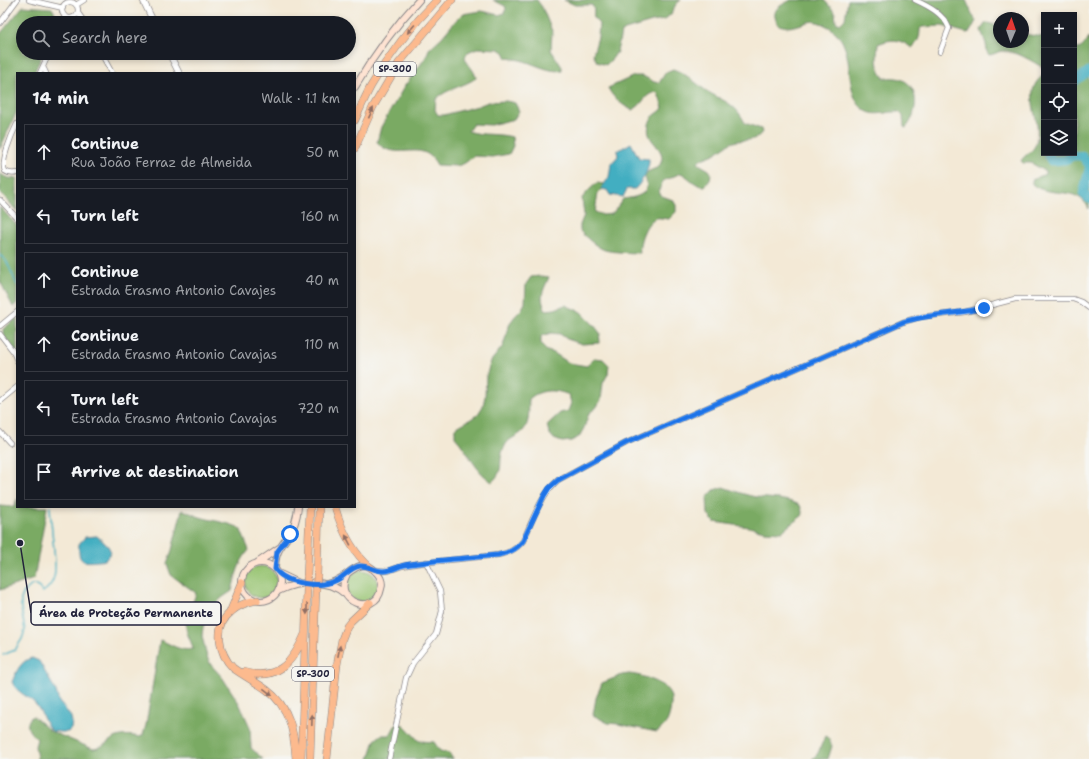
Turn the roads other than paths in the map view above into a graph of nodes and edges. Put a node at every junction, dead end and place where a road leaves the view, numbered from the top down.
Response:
1 (17, 0) edge
2 (29, 0) edge
3 (84, 0) edge
4 (143, 0) edge
5 (418, 0) edge
6 (437, 0) edge
7 (452, 0) edge
8 (915, 0) edge
9 (74, 3) edge
10 (63, 8) junction
11 (78, 13) junction
12 (65, 16) edge
13 (74, 16) edge
14 (80, 16) edge
15 (151, 16) edge
16 (0, 24) edge
17 (940, 52) dead end
18 (46, 60) edge
19 (105, 60) edge
20 (172, 60) edge
21 (43, 67) junction
22 (40, 72) edge
23 (46, 72) edge
24 (111, 72) edge
25 (178, 72) edge
26 (356, 85) edge
27 (356, 118) edge
28 (16, 126) edge
29 (356, 146) edge
30 (16, 173) edge
31 (0, 200) edge
32 (16, 217) edge
33 (1089, 308) edge
34 (16, 313) edge
35 (0, 326) edge
36 (0, 334) edge
37 (16, 359) edge
38 (16, 388) edge
39 (0, 401) edge
40 (0, 432) edge
41 (10, 443) dead end
42 (298, 508) edge
43 (310, 508) edge
44 (319, 508) edge
45 (335, 508) edge
46 (280, 547) junction
47 (426, 562) junction
48 (256, 564) junction
49 (373, 569) junction
50 (277, 571) junction
51 (388, 571) junction
52 (347, 574) junction
53 (381, 580) junction
54 (242, 582) junction
55 (301, 583) junction
56 (327, 584) junction
57 (278, 591) junction
58 (345, 594) junction
59 (257, 600) junction
60 (370, 603) junction
61 (230, 612) junction
62 (306, 630) junction
63 (236, 670) junction
64 (296, 759) edge
65 (301, 759) edge
66 (310, 759) edge
67 (327, 759) edge
68 (389, 759) edge

1 - 16 street
2 - 10 street
3 - 9 street
4 - 15 street
5 - 26 main road
6 -> 27 highway, SP-300
29 -> 7 highway, SP-300
8 - 17 street
9 - 10 street
9 - 11 street
10 - 12 street
11 - 13 street
11 - 14 street
18 - 21 street
19 - 24 street
20 - 25 street
21 - 22 street
21 - 23 street
28 - 30 street
31 - 32 street
33 - 47 street
34 - 35 street
36 - 37 street
38 - 39 street
40 - 41 street
42 - 46 main road
43 -> 62 highway, SP-300, bridge
66 -> 44 highway, SP-300, bridge
49 -> 45 highway
46 - 48 main road
46 - 50 main road
47 - 51 street
47 - 68 street
48 - 50 main road
48 - 54 main road
49 - 51 street
49 - 52 main road
49 - 53 main road
50 - 55 main road
50 - 57 main road
51 - 53 street
52 - 56 main road
52 - 58 main road
53 - 60 main road
54 - 59 main road
54 - 61 highway
55 - 56 main road
55 - 57 main road
56 - 58 main road
57 - 59 main road
58 - 60 main road
59 - 61 highway
67 -> 60 highway
61 - 63 highway
62 - 63 highway
62 - 65 highway, SP-300
63 -> 64 highway

